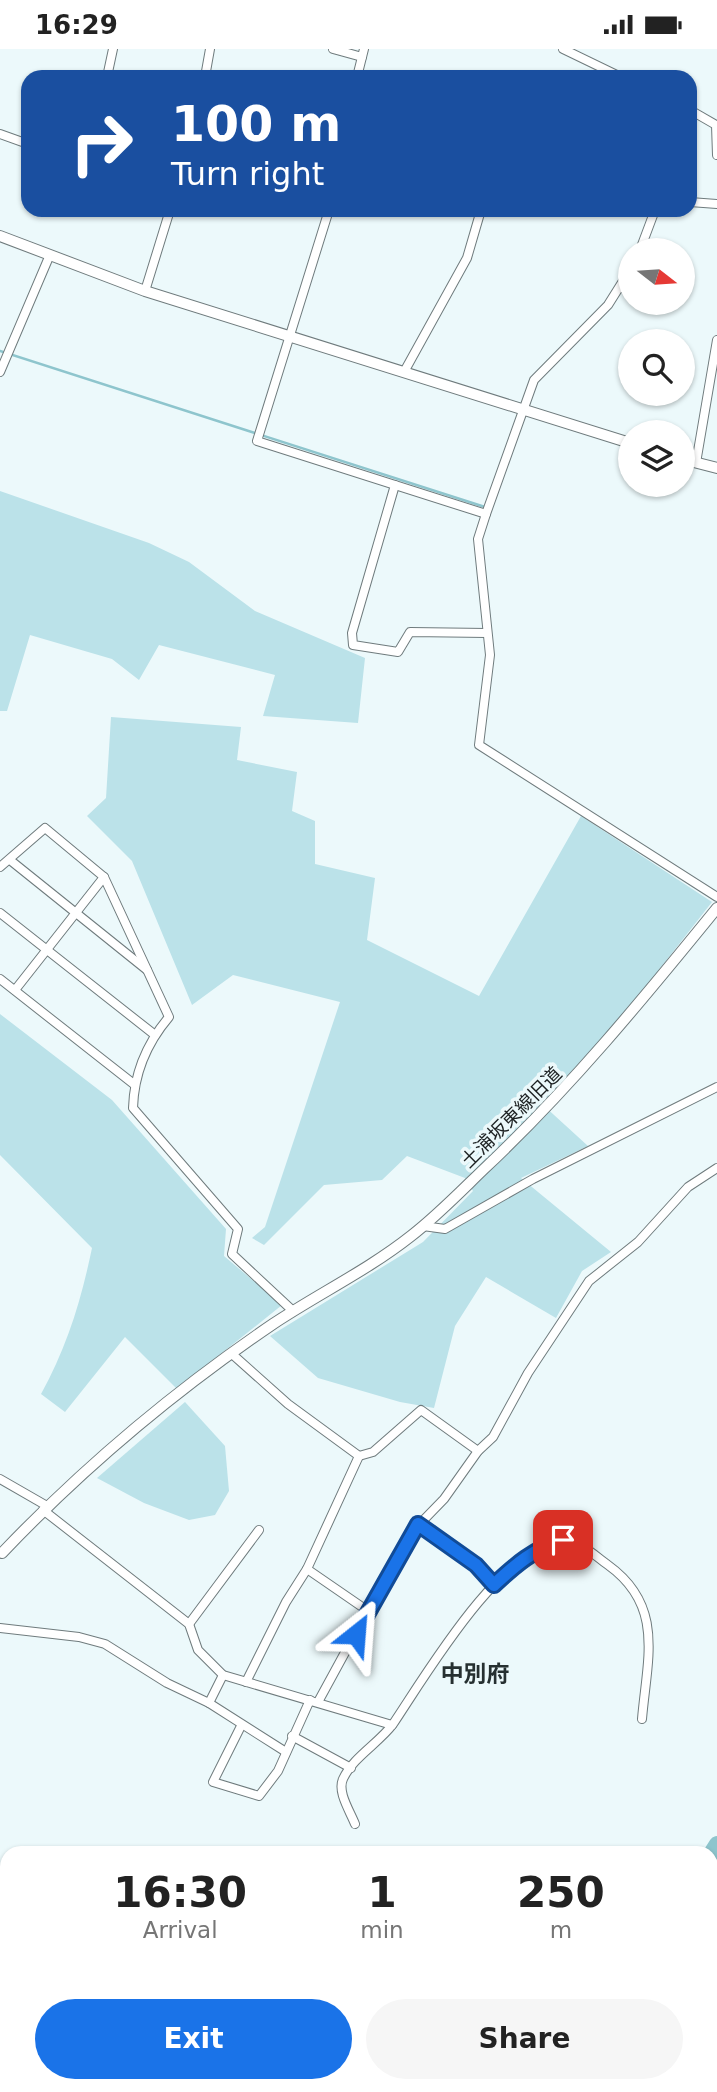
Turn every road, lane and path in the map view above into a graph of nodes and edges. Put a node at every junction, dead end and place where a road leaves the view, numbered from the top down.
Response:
1 (113, 49) edge
2 (210, 49) edge
3 (332, 49) edge
4 (564, 49) edge
5 (363, 53) edge
6 (108, 70) edge
7 (206, 70) edge
8 (358, 70) edge
9 (607, 70) edge
10 (697, 114) edge
11 (0, 134) edge
12 (21, 142) edge
13 (717, 155) edge
14 (697, 203) edge
15 (717, 204) edge
16 (168, 217) edge
17 (327, 217) edge
18 (479, 217) edge
19 (652, 217) edge
20 (0, 236) edge
21 (644, 238) edge
22 (49, 257) junction
23 (618, 289) edge
24 (145, 291) junction
25 (289, 336) junction
26 (717, 340) edge
27 (0, 372) edge
28 (404, 372) junction
29 (523, 409) junction
30 (618, 439) edge
31 (696, 463) joint
32 (717, 468) edge
33 (395, 485) junction
34 (486, 514) junction
35 (487, 633) junction
36 (10, 860) junction
37 (0, 867) edge
38 (104, 877) junction
39 (717, 897) edge
40 (717, 908) edge
41 (0, 913) edge
42 (75, 914) junction
43 (47, 950) junction
44 (149, 971) junction
45 (0, 979) edge
46 (15, 991) junction
47 (155, 1035) junction
48 (135, 1084) junction
49 (717, 1087) edge
50 (717, 1168) edge
51 (423, 1226) junction
52 (292, 1311) junction
53 (232, 1354) junction
54 (478, 1451) junction
55 (359, 1456) junction
56 (0, 1479) edge
57 (45, 1508) junction
58 (418, 1524) junction
59 (259, 1530) dead end
60 (1, 1554) edge
61 (307, 1569) junction
62 (494, 1585) junction
63 (368, 1611) junction
64 (189, 1624) junction
65 (0, 1628) edge
66 (223, 1675) junction
67 (246, 1682) junction
68 (314, 1701) junction
69 (209, 1703) junction
70 (642, 1719) dead end
71 (391, 1725) junction
72 (241, 1726) junction
73 (292, 1736) junction
74 (286, 1752) junction
75 (351, 1768) junction
76 (355, 1823) dead end

1 - 6 street
2 - 7 street
3 - 5 street
4 - 9 street
5 - 8 street
10 - 13 street
11 - 12 street
14 - 15 street
16 - 24 street
17 - 25 street
18 - 28 street
19 - 21 street
20 - 22 street
22 - 24 street
22 - 27 street
23 - 29 street
24 - 25 street
25 - 28 street
25 - 33 street
26 - 31 street
28 - 29 street
29 - 30 street
29 - 34 street
31 - 32 street
33 - 34 street
33 - 35 street
34 - 35 street
35 - 39 street
36 - 37 street
36 - 38 street
36 - 42 street
38 - 42 street
38 - 44 street
40 - 51 street, 土浦坂東線旧道
41 - 43 street
42 - 43 street
42 - 44 street
43 - 46 street
43 - 47 street
44 - 47 street
45 - 46 street
46 - 48 street
47 - 48 street
48 - 52 street
49 - 51 street
50 - 54 street
51 - 52 street, 土浦坂東線旧道
52 - 53 street, 土浦坂東線旧道
53 - 55 street
53 - 57 street, 土浦坂東線旧道
54 - 55 street
54 - 58 street
55 - 61 street
56 - 57 street
57 - 60 street, 土浦坂東線旧道
57 - 64 street
58 - 62 street
58 - 63 street
59 - 64 street
61 - 63 street
61 - 67 street
62 - 70 street
62 - 71 street
63 - 68 street
64 - 66 street
65 - 69 street
66 - 67 street
66 - 69 street
67 - 68 street
68 - 71 street
68 - 73 street
69 - 72 street
71 - 75 street
72 - 74 street
72 - 74 street
73 - 74 street
73 - 75 street
75 - 76 street

